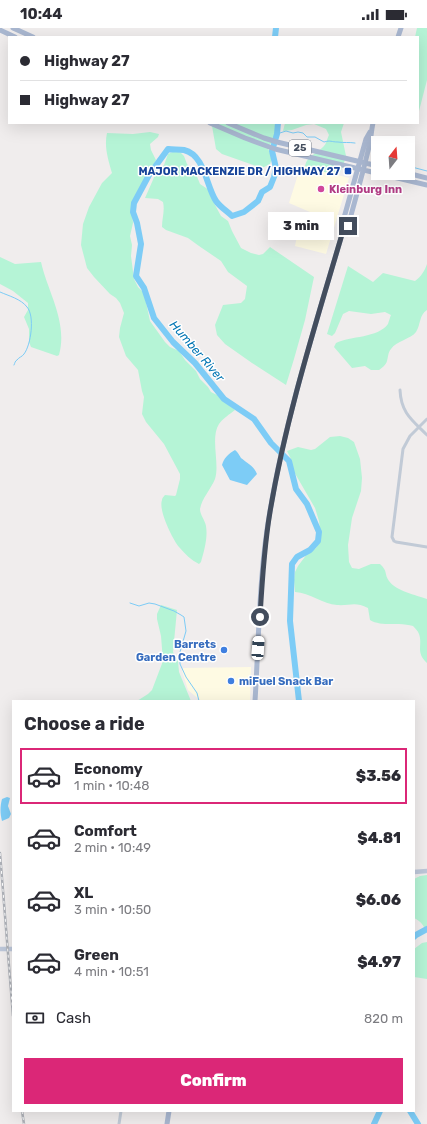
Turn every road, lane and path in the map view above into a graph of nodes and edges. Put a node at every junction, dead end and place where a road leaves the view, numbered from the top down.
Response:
1 (13, 28) edge
2 (0, 30) edge
3 (14, 36) edge
4 (31, 36) edge
5 (212, 124) edge
6 (230, 124) edge
7 (373, 124) edge
8 (371, 132) junction
9 (359, 162) junction
10 (365, 163) junction
11 (371, 164) edge
12 (357, 169) junction
13 (363, 170) junction
14 (415, 175) edge
15 (427, 178) edge
16 (427, 185) edge
17 (343, 231) junction
18 (400, 390) dead end
19 (427, 419) edge
20 (419, 427) junction
21 (427, 435) edge
22 (427, 547) edge
23 (255, 700) edge
24 (427, 871) edge
25 (415, 872) edge
26 (0, 949) edge
27 (12, 949) edge
28 (121, 1112) edge
29 (169, 1112) edge
30 (167, 1117) junction
31 (120, 1124) edge
32 (162, 1124) edge
33 (167, 1124) edge

1 - 4 main road
2 - 3 main road
5 - 12 main road, 25
6 - 9 main road, 25
7 - 8 main road
8 - 9 main road
8 - 10 main road
9 - 10 main road, 25
9 - 12 main road
10 - 11 main road, 25
10 - 13 main road
12 - 13 main road, 25
12 - 17 main road
13 - 16 main road, 25
13 - 17 main road
14 - 15 main road
17 - 23 main road
18 - 20 street
19 - 20 street
20 - 21 street
20 - 22 street
24 - 25 main road
26 - 27 main road
28 - 31 street
29 - 30 main road
30 - 32 main road
30 - 33 main road

